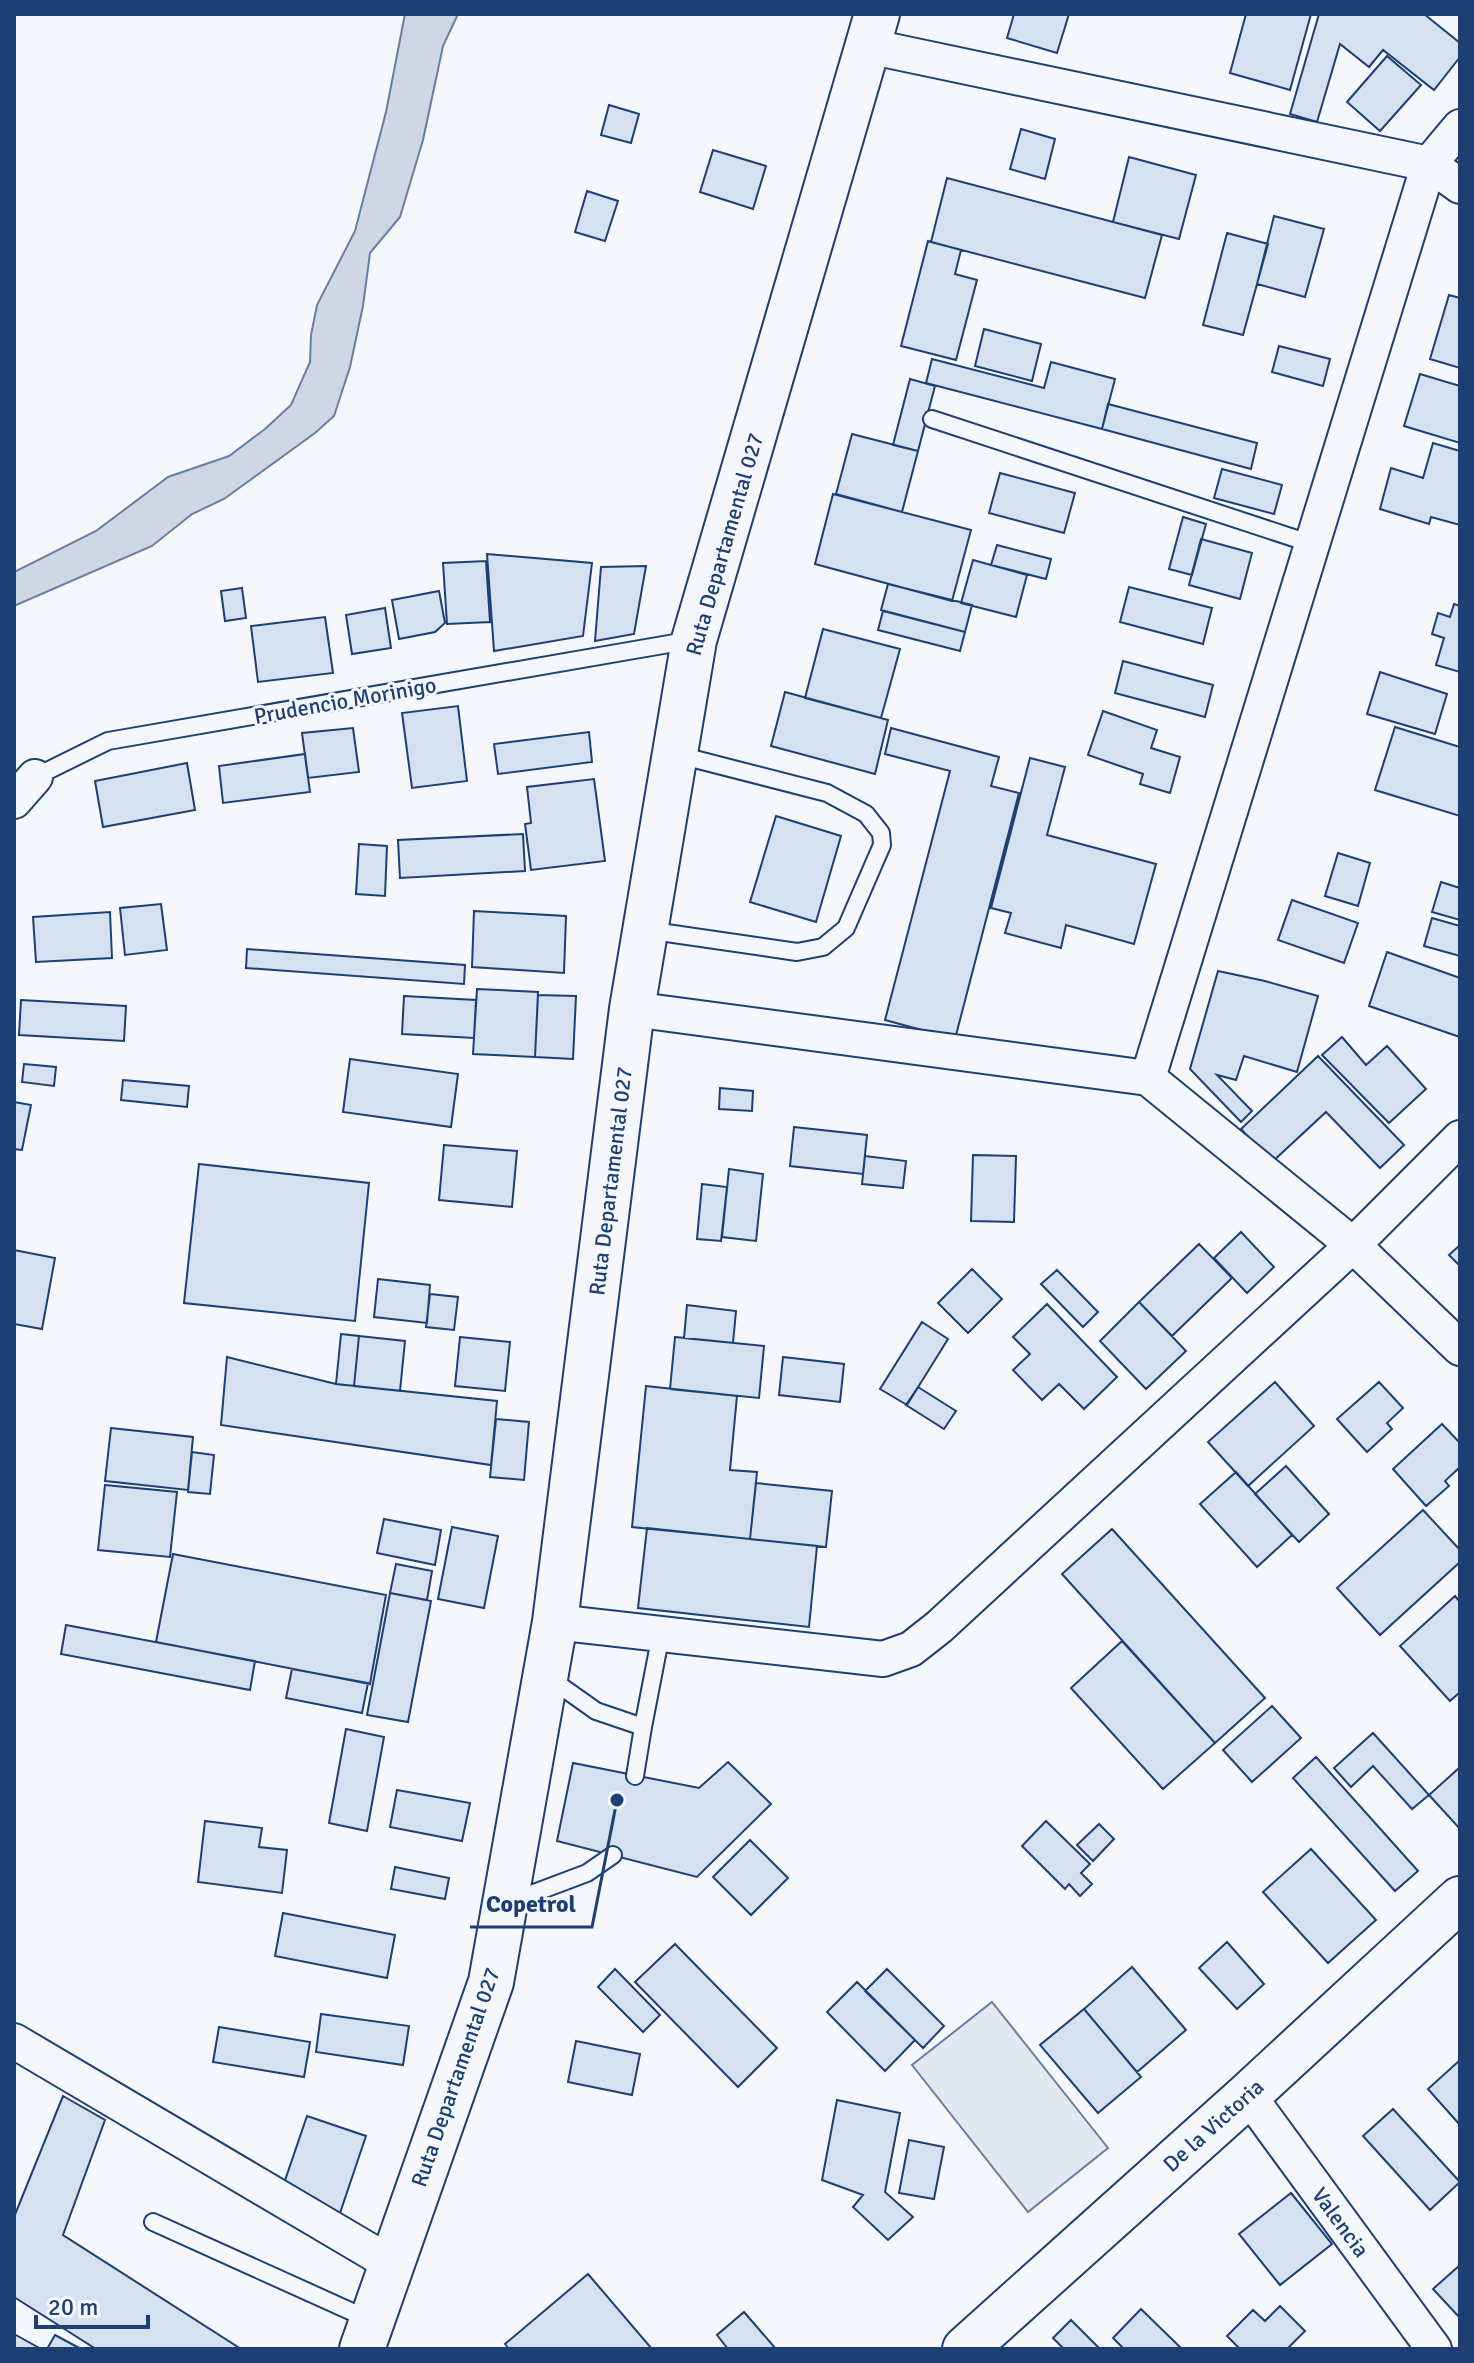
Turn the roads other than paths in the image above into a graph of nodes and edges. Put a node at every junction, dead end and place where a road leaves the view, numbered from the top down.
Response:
1 (872, 30) edge
2 (1460, 127) edge
3 (1429, 164) junction
4 (1460, 186) edge
5 (932, 419) dead end
6 (1312, 544) junction
7 (694, 640) junction
8 (674, 754) junction
9 (24, 789) edge
10 (645, 930) junction
11 (632, 1009) junction
12 (1148, 1078) junction
13 (1460, 1138) edge
14 (1353, 1245) junction
15 (1460, 1348) edge
16 (555, 1622) junction
17 (661, 1634) junction
18 (546, 1676) junction
19 (643, 1727) junction
20 (635, 1776) dead end
21 (613, 1855) dead end
22 (1460, 1899) edge
23 (505, 1904) junction
24 (14, 2041) edge
25 (1248, 2095) junction
26 (153, 2222) dead end
27 (390, 2263) junction
28 (366, 2335) edge
29 (965, 2349) edge
30 (1434, 2349) edge

1 - 3 street
1 - 7 main road, Ruta Departamental 027
2 - 3 street
3 - 4 street
3 - 6 street
5 - 6 lane
6 - 12 street
7 - 8 main road, Ruta Departamental 027
7 - 9 lane, Prudencio Morinigo
8 - 10 main road, Ruta Departamental 027
8 - 10 lane
10 - 11 main road, Ruta Departamental 027
11 - 12 street
11 - 16 main road, Ruta Departamental 027
12 - 14 street
13 - 14 street
14 - 15 street
14 - 17 street
16 - 17 street
16 - 18 main road, Ruta Departamental 027
17 - 19 lane
18 - 19 lane
18 - 23 main road, Ruta Departamental 027
19 - 20 lane
21 - 23 lane
22 - 25 main road, De la Victoria
23 - 27 main road, Ruta Departamental 027
24 - 27 street
25 - 29 main road, De la Victoria
25 - 30 street, Valencia
26 - 28 lane
27 - 28 main road, Ruta Departamental 027

